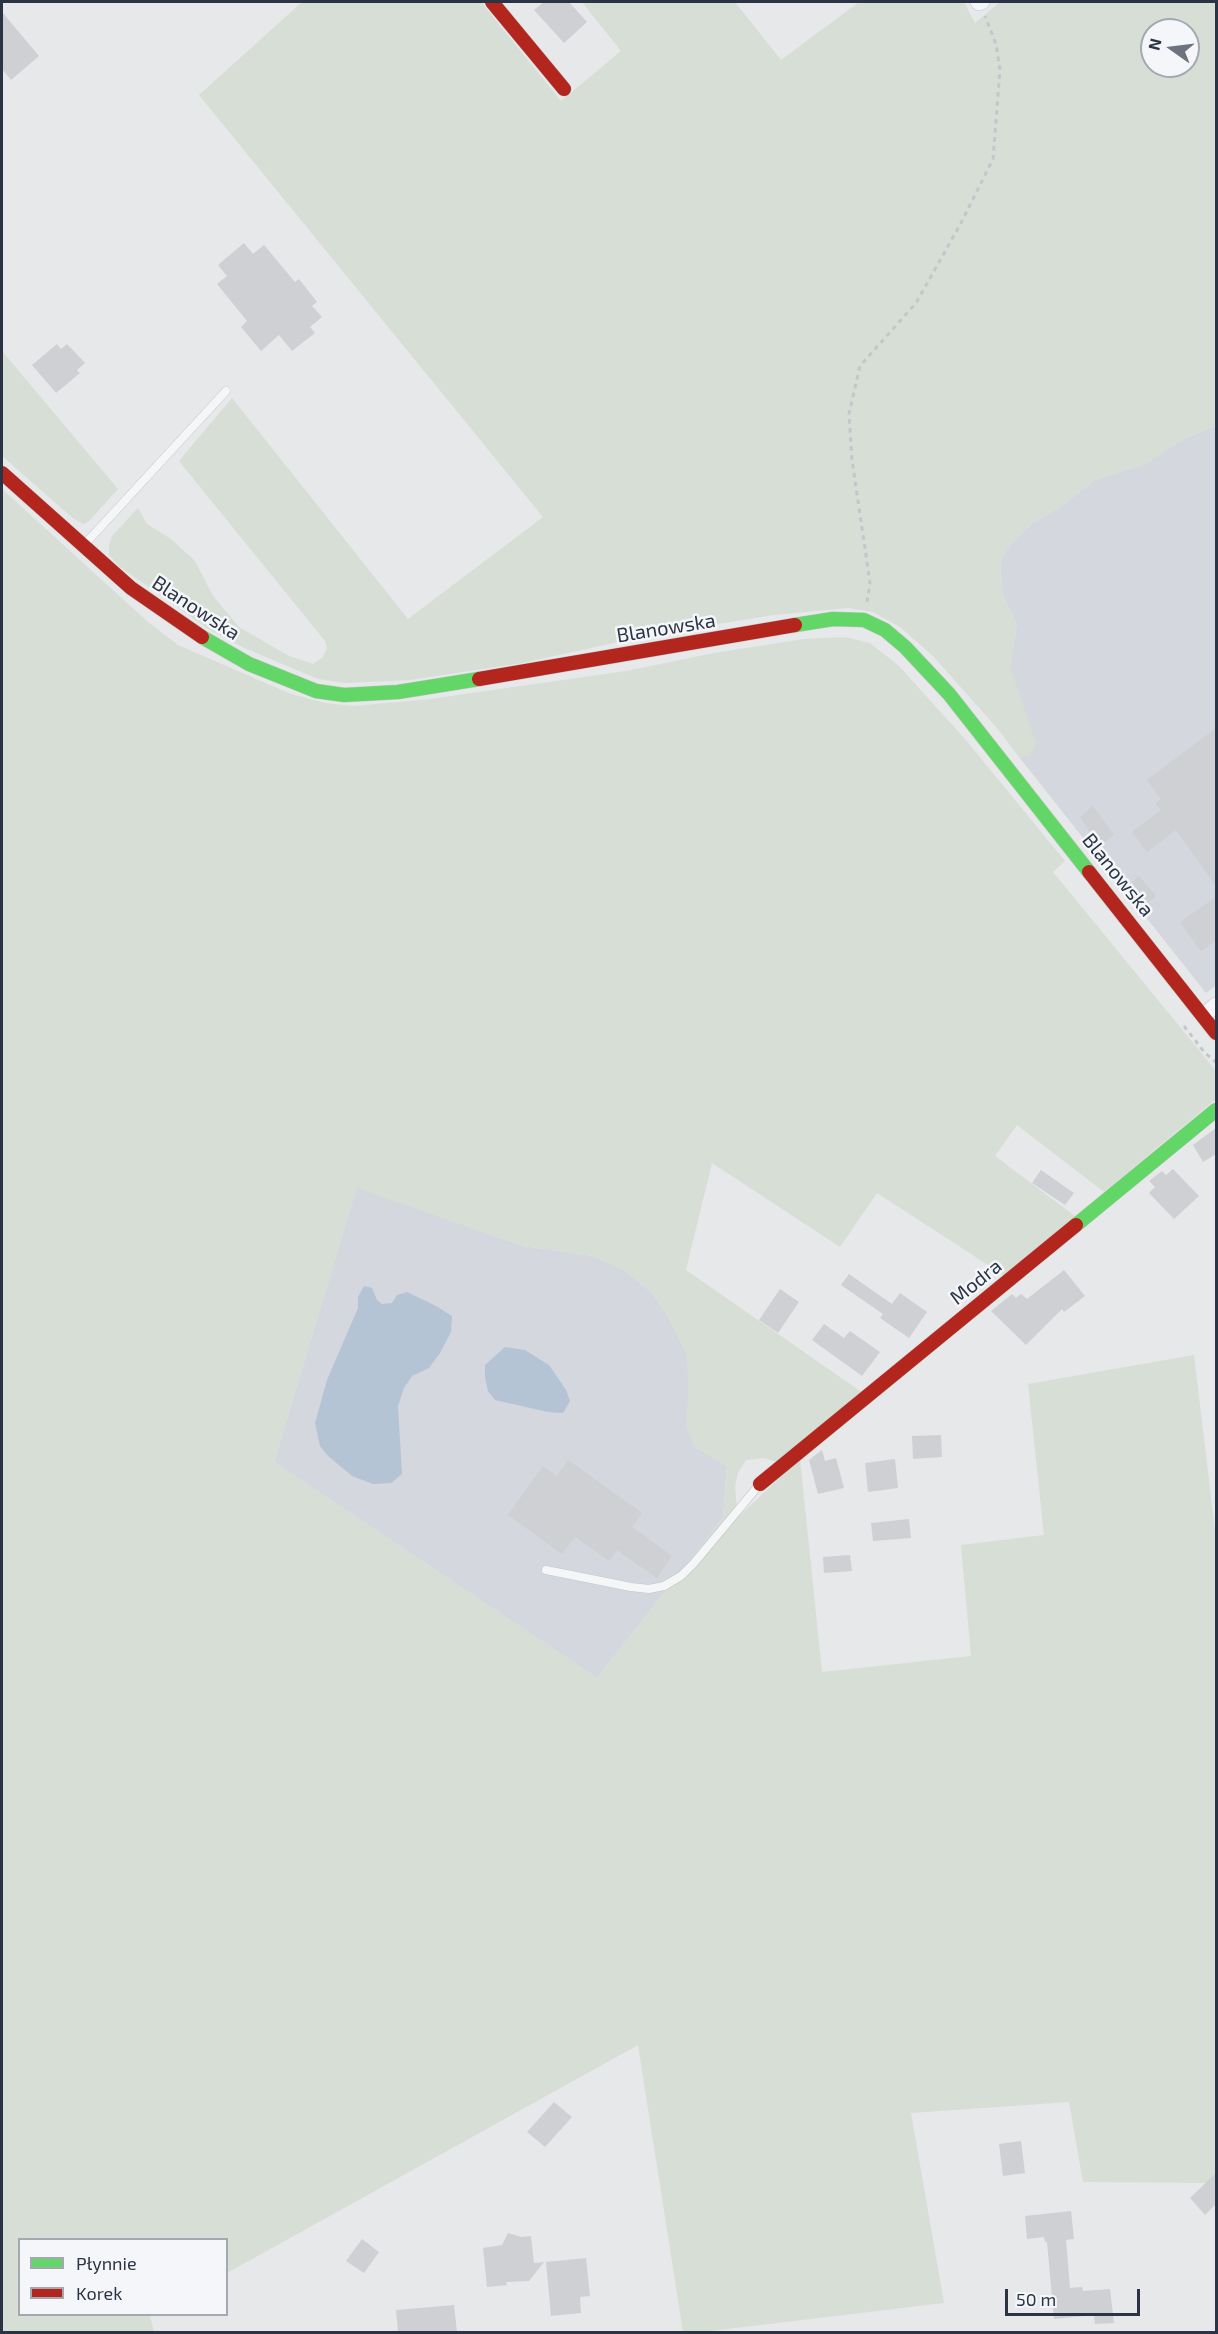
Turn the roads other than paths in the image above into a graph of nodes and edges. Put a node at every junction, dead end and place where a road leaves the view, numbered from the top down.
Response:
1 (492, 2) edge
2 (564, 89) dead end
3 (226, 391) dead end
4 (2, 473) edge
5 (83, 546) junction
6 (1216, 1005) edge
7 (1204, 1015) junction
8 (1216, 1033) edge
9 (1216, 1110) edge
10 (760, 1484) joint
11 (546, 1570) dead end

1 - 2 street
3 - 5 lane
4 - 5 street, Blanowska
5 - 7 street, Blanowska
6 - 7 street
7 - 8 street, Blanowska
9 - 10 street, Modra
10 - 11 lane

